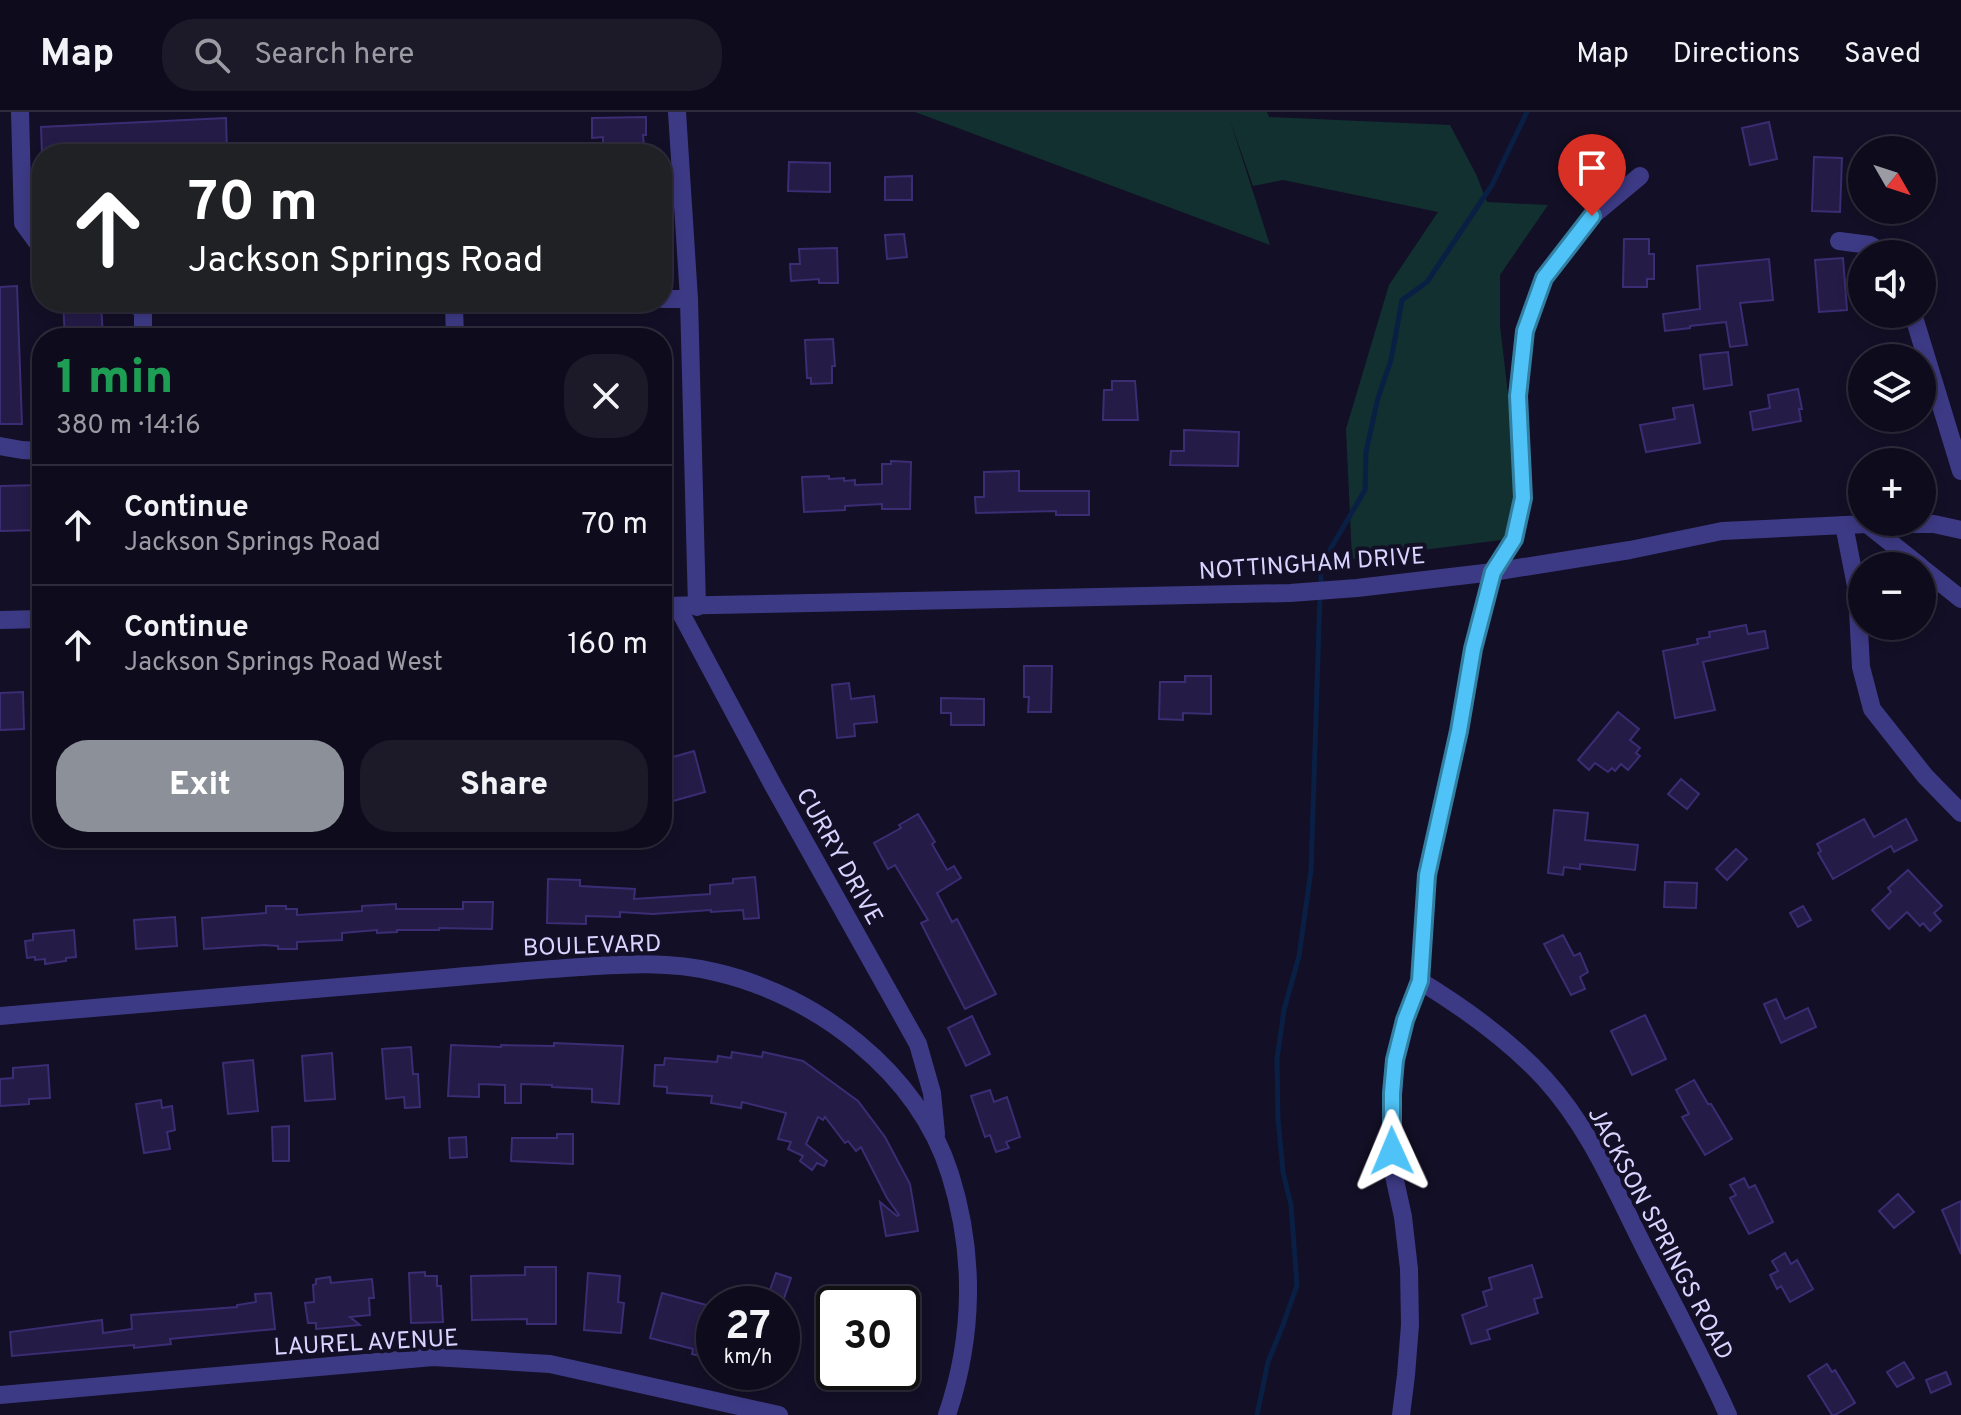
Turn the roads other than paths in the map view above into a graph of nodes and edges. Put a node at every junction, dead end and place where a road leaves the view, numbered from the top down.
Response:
1 (20, 112) edge
2 (677, 112) edge
3 (1640, 176) dead end
4 (32, 235) edge
5 (1839, 241) dead end
6 (1848, 242) edge
7 (672, 299) edge
8 (689, 299) junction
9 (1917, 328) edge
10 (0, 446) edge
11 (32, 450) edge
12 (1961, 471) edge
13 (1936, 524) edge
14 (1844, 525) junction
15 (1848, 525) edge
16 (1961, 530) edge
17 (1882, 536) edge
18 (1902, 552) edge
19 (1493, 572) junction
20 (1936, 579) edge
21 (1961, 599) edge
22 (672, 606) edge
23 (697, 607) junction
24 (672, 611) edge
25 (32, 619) edge
26 (0, 620) edge
27 (1961, 813) edge
28 (1420, 981) junction
29 (0, 1016) edge
30 (937, 1137) junction
31 (0, 1395) edge
32 (779, 1415) edge
33 (947, 1415) edge
34 (1401, 1415) edge
35 (1728, 1415) edge

1 - 4 street
2 - 8 street
3 - 19 street
5 - 6 street
7 - 8 street
8 - 23 street
9 - 12 street
10 - 11 street
13 - 16 street, NOTTINGHAM DRIVE
14 - 15 street, NOTTINGHAM DRIVE
14 - 19 street, NOTTINGHAM DRIVE
14 - 27 street
17 - 18 street
19 - 23 street, NOTTINGHAM DRIVE
19 - 28 street
20 - 21 street
22 - 23 street, NOTTINGHAM DRIVE
24 - 30 street, CURRY DRIVE
25 - 26 street
28 - 34 street
28 - 35 street, JACKSON SPRINGS ROAD
29 - 30 street, BOULEVARD
30 - 33 street, BOULEVARD
31 - 32 street, LAUREL AVENUE

